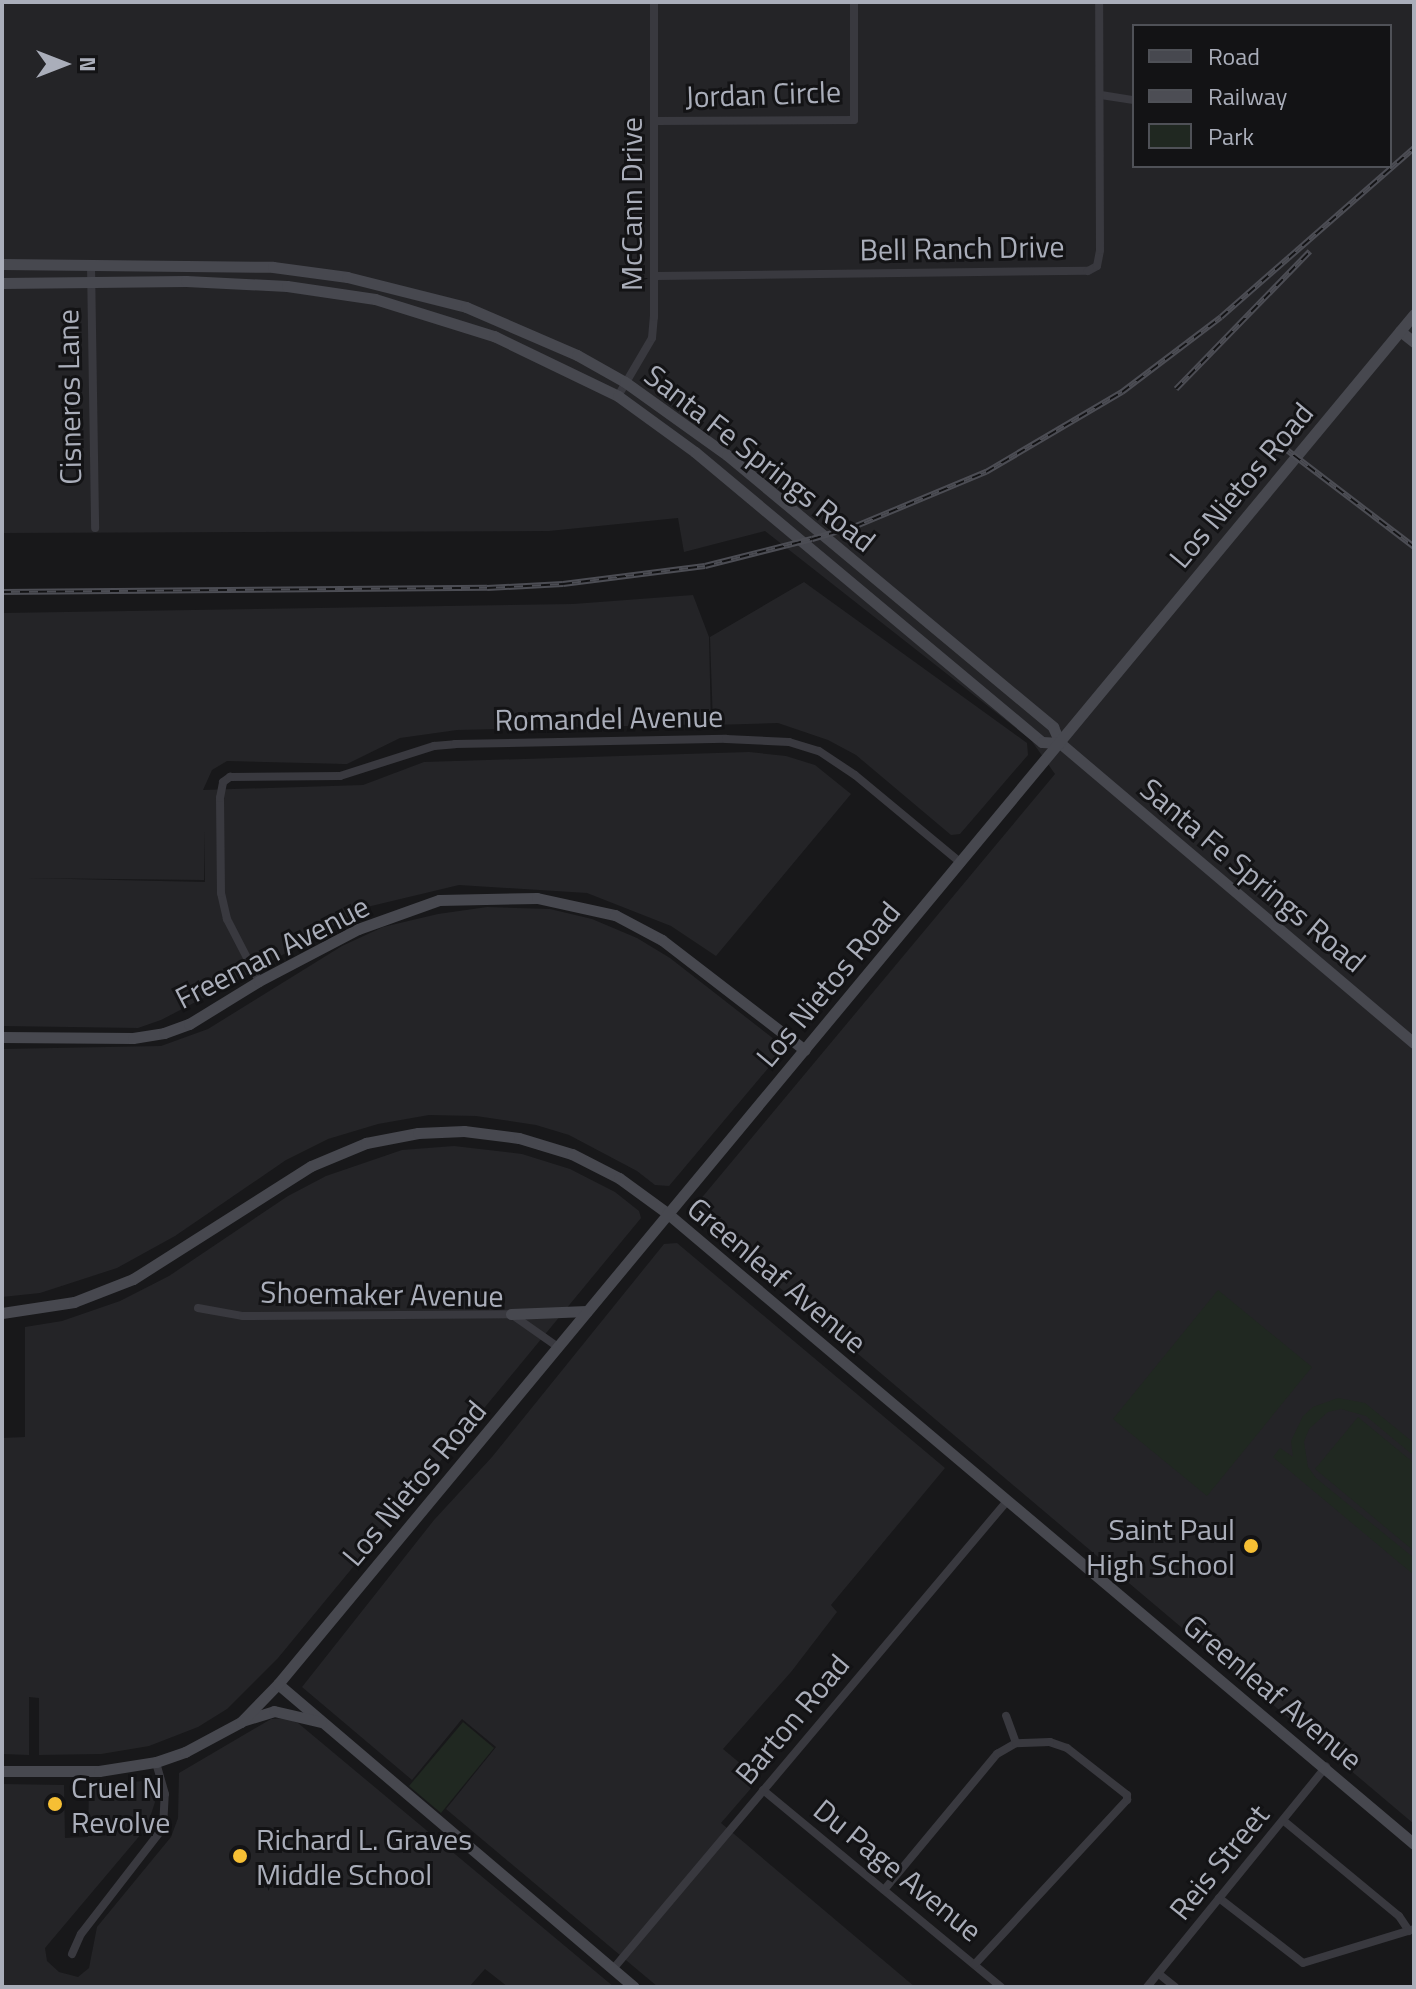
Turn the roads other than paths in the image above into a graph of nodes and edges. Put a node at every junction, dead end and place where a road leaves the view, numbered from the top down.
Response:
1 (654, 2) edge
2 (854, 2) edge
3 (1099, 2) edge
4 (1101, 95) junction
5 (1132, 100) edge
6 (655, 121) junction
7 (2, 264) edge
8 (91, 265) junction
9 (656, 276) junction
10 (2, 283) edge
11 (91, 283) junction
12 (1414, 314) edge
13 (1400, 331) junction
14 (1414, 342) edge
15 (625, 382) junction
16 (618, 396) junction
17 (95, 528) dead end
18 (967, 656) junction
19 (956, 667) junction
20 (1060, 743) junction
21 (961, 863) junction
22 (259, 981) junction
23 (2, 1037) edge
24 (1414, 1043) edge
25 (805, 1050) junction
26 (667, 1213) junction
27 (198, 1308) dead end
28 (587, 1311) junction
29 (2, 1313) edge
30 (511, 1314) junction
31 (558, 1347) junction
32 (1008, 1500) junction
33 (278, 1684) junction
34 (1006, 1716) dead end
35 (241, 1722) junction
36 (322, 1722) junction
37 (1016, 1743) junction
38 (156, 1762) junction
39 (1326, 1767) junction
40 (2, 1771) edge
41 (763, 1790) junction
42 (1284, 1821) junction
43 (1414, 1844) edge
44 (884, 1890) junction
45 (1219, 1898) junction
46 (1412, 1930) edge
47 (72, 1954) dead end
48 (975, 1964) junction
49 (613, 1969) junction
50 (1159, 1974) junction
51 (634, 1987) edge
52 (1001, 1987) edge
53 (1147, 1987) edge
54 (1175, 1987) edge

1 - 6 street, McCann Drive
2 - 6 street, Jordan Circle
3 - 4 street, Bell Ranch Drive
4 - 5 street
4 - 9 street, Bell Ranch Drive
6 - 9 street, McCann Drive
7 - 8 main road, Santa Fe Springs Road
8 - 11 street, Cisneros Lane
8 - 15 main road, Santa Fe Springs Road
9 - 15 street, McCann Drive
10 - 11 main road, Santa Fe Springs Road
11 - 16 main road, Santa Fe Springs Road
11 - 17 street, Cisneros Lane
12 - 13 main road, Los Nietos Road
13 - 14 main road
13 - 20 main road, Los Nietos Road
15 - 16 street, McCann Drive
15 - 18 main road, Santa Fe Springs Road
16 - 19 main road, Santa Fe Springs Road
18 - 19 main road
18 - 20 main road, Santa Fe Springs Road
19 - 20 main road, Santa Fe Springs Road
20 - 21 main road, Los Nietos Road
20 - 24 main road, Santa Fe Springs Road
21 - 22 street, Romandel Avenue
21 - 25 main road, Los Nietos Road
22 - 23 main road, Freeman Avenue
22 - 25 main road, Freeman Avenue
25 - 26 main road, Los Nietos Road
26 - 28 main road, Los Nietos Road
26 - 29 main road, Greenleaf Avenue
26 - 32 main road, Greenleaf Avenue
27 - 30 street, Shoemaker Avenue
28 - 30 main road
28 - 31 main road, Los Nietos Road
30 - 31 street, Shoemaker Avenue
31 - 33 main road, Los Nietos Road
32 - 39 main road, Greenleaf Avenue
32 - 41 street, Barton Road
33 - 35 main road, Los Nietos Road
33 - 36 main road
34 - 37 street
35 - 36 main road
35 - 38 main road
36 - 49 main road
37 - 44 street
37 - 48 street
38 - 40 main road
38 - 47 street
39 - 42 street, Reis Street
39 - 43 main road, Greenleaf Avenue
41 - 44 street, Du Page Avenue
41 - 49 street, Barton Road
42 - 45 street, Reis Street
42 - 46 street
44 - 48 street, Du Page Avenue
45 - 46 street
45 - 50 street, Reis Street
48 - 52 street, Du Page Avenue
49 - 51 main road
50 - 53 street, Reis Street
50 - 54 street

